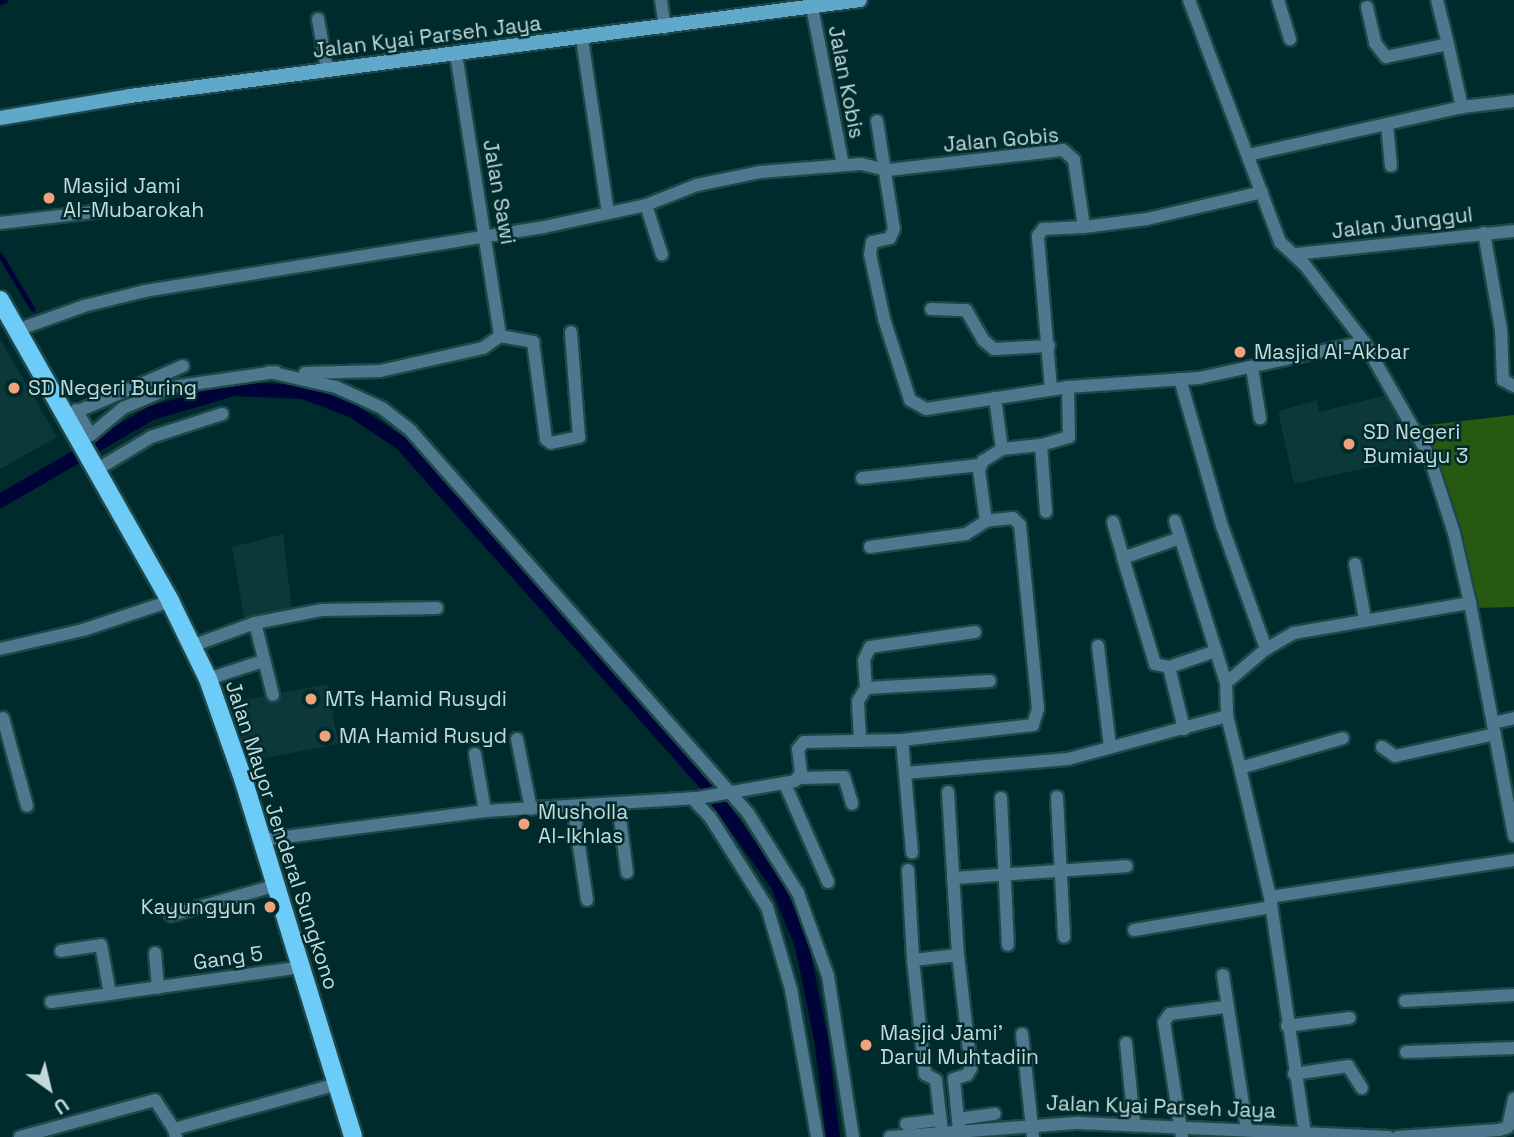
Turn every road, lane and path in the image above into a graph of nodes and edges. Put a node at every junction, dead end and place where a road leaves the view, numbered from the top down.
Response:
1 (661, 0) edge
2 (860, 0) edge
3 (1189, 0) edge
4 (1278, 0) edge
5 (1437, 0) edge
6 (812, 7) junction
7 (1367, 7) dead end
8 (318, 19) dead end
9 (665, 28) junction
10 (582, 39) junction
11 (1290, 39) dead end
12 (1448, 44) junction
13 (456, 54) junction
14 (327, 70) junction
15 (1514, 101) edge
16 (1461, 107) junction
17 (0, 118) edge
18 (877, 121) dead end
19 (1387, 124) junction
20 (1248, 155) junction
21 (843, 165) junction
22 (1391, 166) dead end
23 (888, 170) junction
24 (1262, 192) junction
25 (646, 205) junction
26 (102, 211) dead end
27 (608, 213) junction
28 (0, 223) edge
29 (1084, 227) junction
30 (1514, 231) edge
31 (1484, 233) junction
32 (487, 234) junction
33 (1295, 254) junction
34 (662, 255) dead end
35 (0, 300) edge
36 (931, 309) dead end
37 (27, 326) junction
38 (1508, 329) edge
39 (571, 332) dead end
40 (500, 336) junction
41 (1364, 342) junction
42 (1049, 346) junction
43 (183, 366) dead end
44 (1252, 369) junction
45 (270, 372) junction
46 (1180, 379) junction
47 (1514, 386) edge
48 (1068, 387) junction
49 (1051, 389) junction
50 (995, 398) junction
51 (78, 410) junction
52 (222, 414) dead end
53 (1260, 418) dead end
54 (87, 437) junction
55 (1041, 445) junction
56 (1002, 449) junction
57 (979, 465) junction
58 (95, 468) junction
59 (862, 478) dead end
60 (1046, 512) dead end
61 (1175, 520) dead end
62 (986, 521) junction
63 (1113, 522) dead end
64 (1180, 538) junction
65 (870, 547) dead end
66 (1123, 558) junction
67 (1355, 564) dead end
68 (170, 601) junction
69 (1470, 603) junction
70 (437, 608) dead end
71 (1365, 619) junction
72 (256, 623) junction
73 (975, 632) dead end
74 (192, 646) junction
75 (1098, 646) dead end
76 (0, 649) edge
77 (1266, 649) junction
78 (1216, 651) junction
79 (263, 662) junction
80 (1169, 667) junction
81 (208, 680) junction
82 (990, 681) dead end
83 (1226, 683) junction
84 (866, 688) junction
85 (273, 695) dead end
86 (1, 716) edge
87 (1227, 716) junction
88 (1514, 718) edge
89 (1184, 729) junction
90 (1494, 729) junction
91 (1343, 738) dead end
92 (517, 739) dead end
93 (860, 740) junction
94 (901, 740) junction
95 (1110, 747) junction
96 (1382, 747) dead end
97 (475, 754) dead end
98 (1240, 768) junction
99 (905, 773) junction
100 (799, 778) junction
101 (785, 784) junction
102 (727, 791) junction
103 (948, 792) dead end
104 (1057, 797) dead end
105 (695, 798) junction
106 (1001, 798) dead end
107 (618, 803) junction
108 (852, 804) dead end
109 (27, 806) dead end
110 (573, 806) junction
111 (531, 809) junction
112 (485, 811) junction
113 (1514, 836) edge
114 (262, 840) junction
115 (912, 853) dead end
116 (1514, 860) edge
117 (1127, 866) dead end
118 (908, 870) dead end
119 (1060, 871) junction
120 (627, 872) dead end
121 (1005, 875) junction
122 (953, 878) junction
123 (828, 882) dead end
124 (277, 885) junction
125 (587, 900) dead end
126 (1270, 902) junction
127 (170, 915) dead end
128 (1134, 930) dead end
129 (1064, 937) dead end
130 (1009, 945) dead end
131 (61, 951) dead end
132 (155, 953) dead end
133 (958, 955) junction
134 (913, 960) junction
135 (303, 967) junction
136 (1223, 975) dead end
137 (158, 988) junction
138 (110, 994) junction
139 (1514, 995) edge
140 (1405, 1001) dead end
141 (51, 1002) dead end
142 (1225, 1007) junction
143 (1349, 1018) dead end
144 (1287, 1026) junction
145 (1022, 1034) dead end
146 (1126, 1043) dead end
147 (1514, 1048) edge
148 (1406, 1052) dead end
149 (1294, 1074) junction
150 (954, 1079) junction
151 (936, 1080) junction
152 (337, 1084) junction
153 (1362, 1088) dead end
154 (1514, 1099) edge
155 (995, 1114) dead end
156 (1031, 1123) junction
157 (1078, 1123) junction
158 (1134, 1123) junction
159 (906, 1124) dead end
160 (958, 1124) junction
161 (941, 1126) junction
162 (1247, 1130) junction
163 (992, 1132) edge
164 (1181, 1132) edge
165 (175, 1133) edge
166 (1305, 1134) junction
167 (925, 1135) edge
168 (1485, 1135) edge
169 (1464, 1136) edge
170 (20, 1137) edge
171 (353, 1137) edge
172 (817, 1137) edge
173 (853, 1137) edge
174 (890, 1137) edge
175 (1032, 1137) edge
176 (1080, 1137) edge
177 (1389, 1137) edge
178 (1398, 1137) edge

1 - 9 street
2 - 6 main road, Jalan Kyai Parseh Jaya
3 - 20 street
4 - 11 street
5 - 12 street
6 - 9 main road, Jalan Kyai Parseh Jaya
6 - 21 street, Jalan Kobis
7 - 12 street
8 - 14 street
9 - 10 main road, Jalan Kyai Parseh Jaya
10 - 13 main road, Jalan Kyai Parseh Jaya
10 - 27 street
12 - 16 street
13 - 14 main road, Jalan Kyai Parseh Jaya
13 - 32 street, Jalan Sawi
14 - 17 main road, Jalan Kyai Parseh Jaya
15 - 16 street
16 - 19 street
18 - 23 street
19 - 20 street
19 - 22 street
20 - 24 street
21 - 23 street, Jalan Gobis
21 - 25 street, Jalan Gobis
23 - 29 street, Jalan Gobis
23 - 50 street
24 - 29 street
24 - 33 street
25 - 27 street, Jalan Gobis
25 - 34 street
26 - 28 street
27 - 32 street, Jalan Gobis
29 - 42 street
30 - 31 street, Jalan Junggul
31 - 33 street, Jalan Junggul
31 - 38 street
32 - 37 street, Jalan Gobis
32 - 40 street, Jalan Sawi
33 - 41 street
35 - 37 main road, Jalan Mayor Jenderal Sungkono
36 - 42 street
37 - 51 main road, Jalan Mayor Jenderal Sungkono
38 - 47 street
39 - 40 street
40 - 45 street
41 - 44 street
41 - 69 street
42 - 49 street
43 - 51 street
44 - 46 street
44 - 53 street
45 - 54 street
45 - 102 street
46 - 48 street
46 - 77 street
48 - 49 street
48 - 55 street
49 - 50 street
50 - 56 street
51 - 54 main road, Jalan Mayor Jenderal Sungkono
52 - 58 street
54 - 58 main road, Jalan Mayor Jenderal Sungkono
55 - 56 street
55 - 60 street
56 - 57 street
57 - 59 street
57 - 62 street
58 - 68 main road, Jalan Mayor Jenderal Sungkono
61 - 64 street
62 - 65 street
62 - 94 street
63 - 66 street
64 - 66 street
64 - 78 street
66 - 80 street
67 - 71 street
68 - 74 main road, Jalan Mayor Jenderal Sungkono
68 - 76 street
69 - 71 street
69 - 90 street
70 - 72 street
71 - 77 street
72 - 74 street
72 - 79 street
73 - 84 street
74 - 81 main road, Jalan Mayor Jenderal Sungkono
75 - 95 street
77 - 83 street
78 - 80 street
78 - 83 street
79 - 81 street
79 - 85 street
80 - 89 street
81 - 114 main road, Jalan Mayor Jenderal Sungkono
82 - 84 street
83 - 87 street
84 - 93 street
86 - 109 street
87 - 89 street
87 - 98 street
88 - 90 street
89 - 95 street
90 - 96 street
90 - 113 street
91 - 98 street
92 - 111 street
93 - 94 street
93 - 100 street
94 - 99 street
95 - 99 street
97 - 112 street
98 - 126 street
99 - 115 street
100 - 101 street
100 - 108 street
101 - 102 street
101 - 123 street
102 - 105 street
102 - 173 street
103 - 122 street
104 - 119 street
105 - 107 street
105 - 172 street
106 - 121 street
107 - 110 street
107 - 120 street
110 - 111 street
110 - 125 street
111 - 112 street
112 - 114 street
114 - 124 main road, Jalan Mayor Jenderal Sungkono
116 - 126 street
117 - 119 street
118 - 134 street
119 - 121 street
119 - 129 street
121 - 122 street
121 - 130 street
122 - 133 street
124 - 127 street
124 - 135 main road, Jalan Mayor Jenderal Sungkono
126 - 128 street
126 - 144 street
131 - 138 street
132 - 137 street
133 - 134 street
133 - 150 street
134 - 151 street
135 - 137 street, Gang 5
135 - 152 main road, Jalan Mayor Jenderal Sungkono
136 - 142 street
137 - 138 street, Gang 5
138 - 141 street, Gang 5
139 - 140 street
142 - 162 street
142 - 164 street
143 - 144 street
144 - 149 street
145 - 156 street
146 - 158 street
147 - 148 street
149 - 153 street
149 - 166 street
150 - 151 street
150 - 160 street
151 - 161 street
152 - 165 street
152 - 171 main road, Jalan Mayor Jenderal Sungkono
154 - 168 street
155 - 160 street
156 - 157 street, Jalan Kyai Parseh Jaya
156 - 163 street, Jalan Kyai Parseh Jaya
156 - 175 street
157 - 158 street, Jalan Kyai Parseh Jaya
157 - 176 street
158 - 164 street, Jalan Kyai Parseh Jaya
159 - 161 street
160 - 161 street, Jalan Kyai Parseh Jaya
160 - 163 street, Jalan Kyai Parseh Jaya
161 - 167 street, Jalan Kyai Parseh Jaya
162 - 164 street, Jalan Kyai Parseh Jaya
162 - 166 street, Jalan Kyai Parseh Jaya
165 - 170 street
166 - 177 street, Jalan Kyai Parseh Jaya
167 - 174 street, Jalan Kyai Parseh Jaya
168 - 169 street
169 - 178 street

